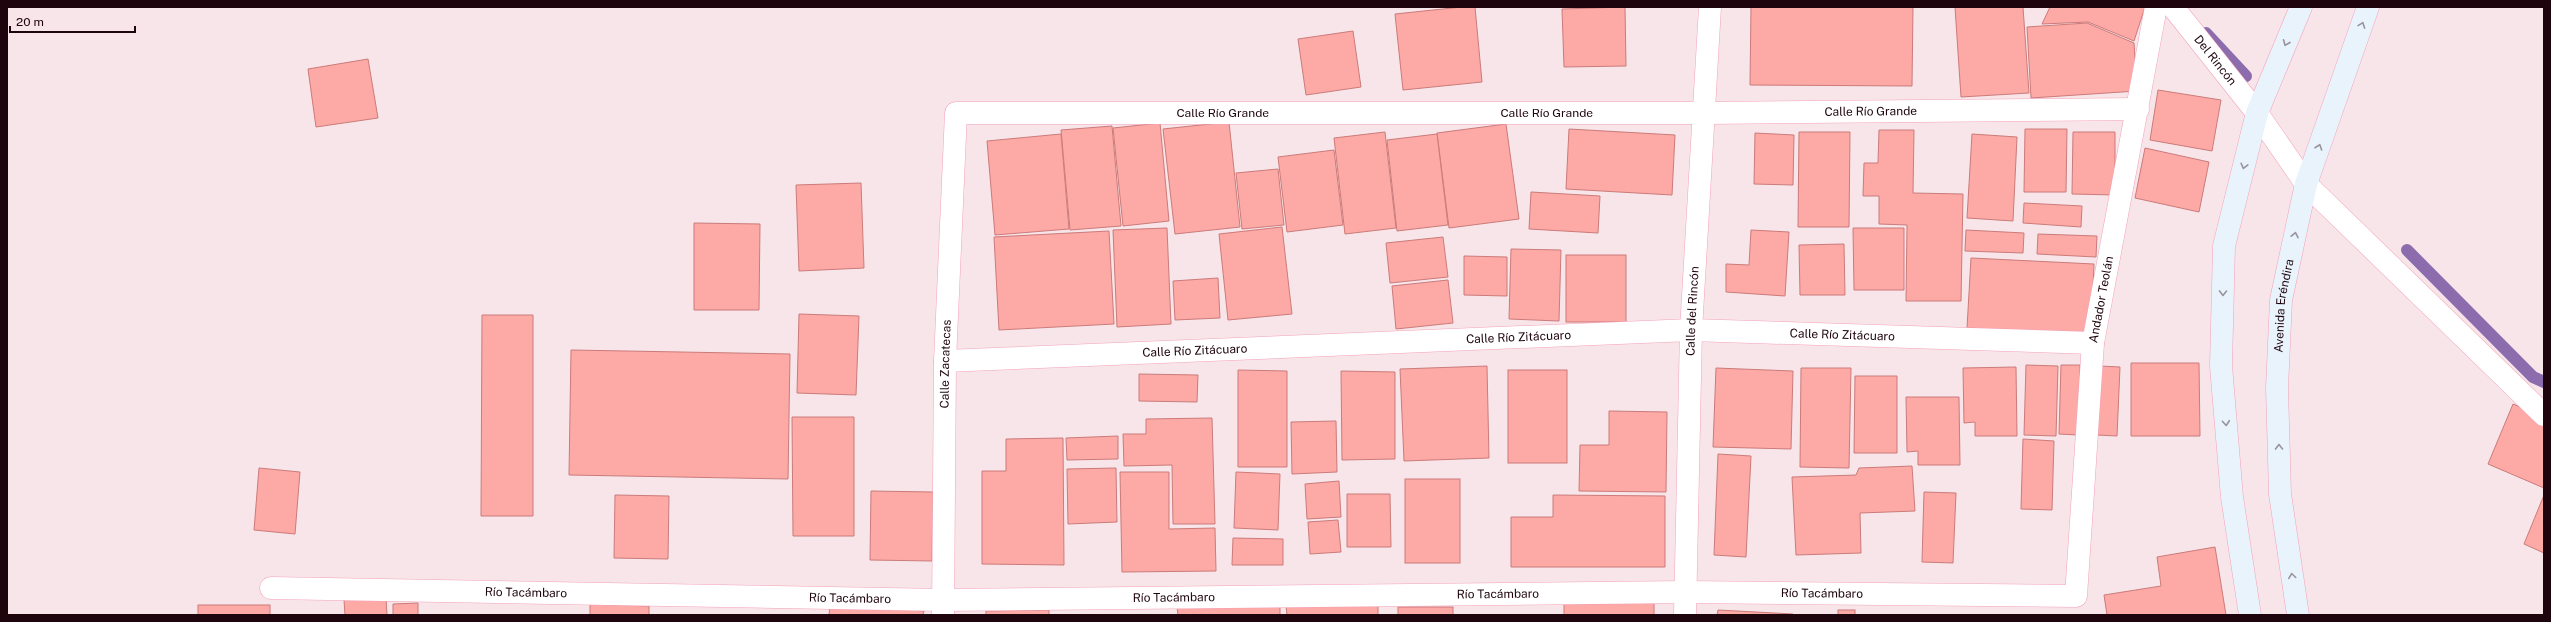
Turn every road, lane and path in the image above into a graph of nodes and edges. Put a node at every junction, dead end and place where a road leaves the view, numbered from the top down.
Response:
1 (1710, 7) edge
2 (2156, 7) edge
3 (2173, 7) edge
4 (2301, 7) edge
5 (2368, 7) edge
6 (2138, 109) junction
7 (956, 113) joint
8 (1705, 113) junction
9 (2257, 113) junction
10 (2306, 184) junction
11 (1691, 330) junction
12 (2093, 343) junction
13 (945, 361) junction
14 (2544, 415) edge
15 (271, 588) dead end
16 (1686, 592) junction
17 (2076, 596) joint
18 (943, 608) edge
19 (1685, 615) edge
20 (2250, 615) edge
21 (2298, 615) edge

1 - 8 street, Calle del Rincón
2 - 6 street, Andador Teolán
3 - 9 street, Del Rincón
4 -> 9 street
10 -> 5 street, Avenida Eréndira
6 - 8 street, Calle Río Grande
6 - 12 street, Andador Teolán
7 - 8 street, Calle Río Grande
7 - 13 street, Calle Zacatecas
8 - 11 street, Calle del Rincón
9 - 10 street, Del Rincón
9 -> 20 street
10 - 14 street, Del Rincón
21 -> 10 street, Avenida Eréndira
11 - 12 street, Calle Río Zitácuaro
11 - 13 street, Calle Río Zitácuaro
11 - 16 street, Calle del Rincón
12 - 17 street, Andador Teolán
13 - 18 street, Calle Zacatecas
15 - 18 street, Río Tacámbaro
16 - 17 street, Río Tacámbaro
16 - 18 street, Río Tacámbaro
16 - 19 street, Calle del Rincón

